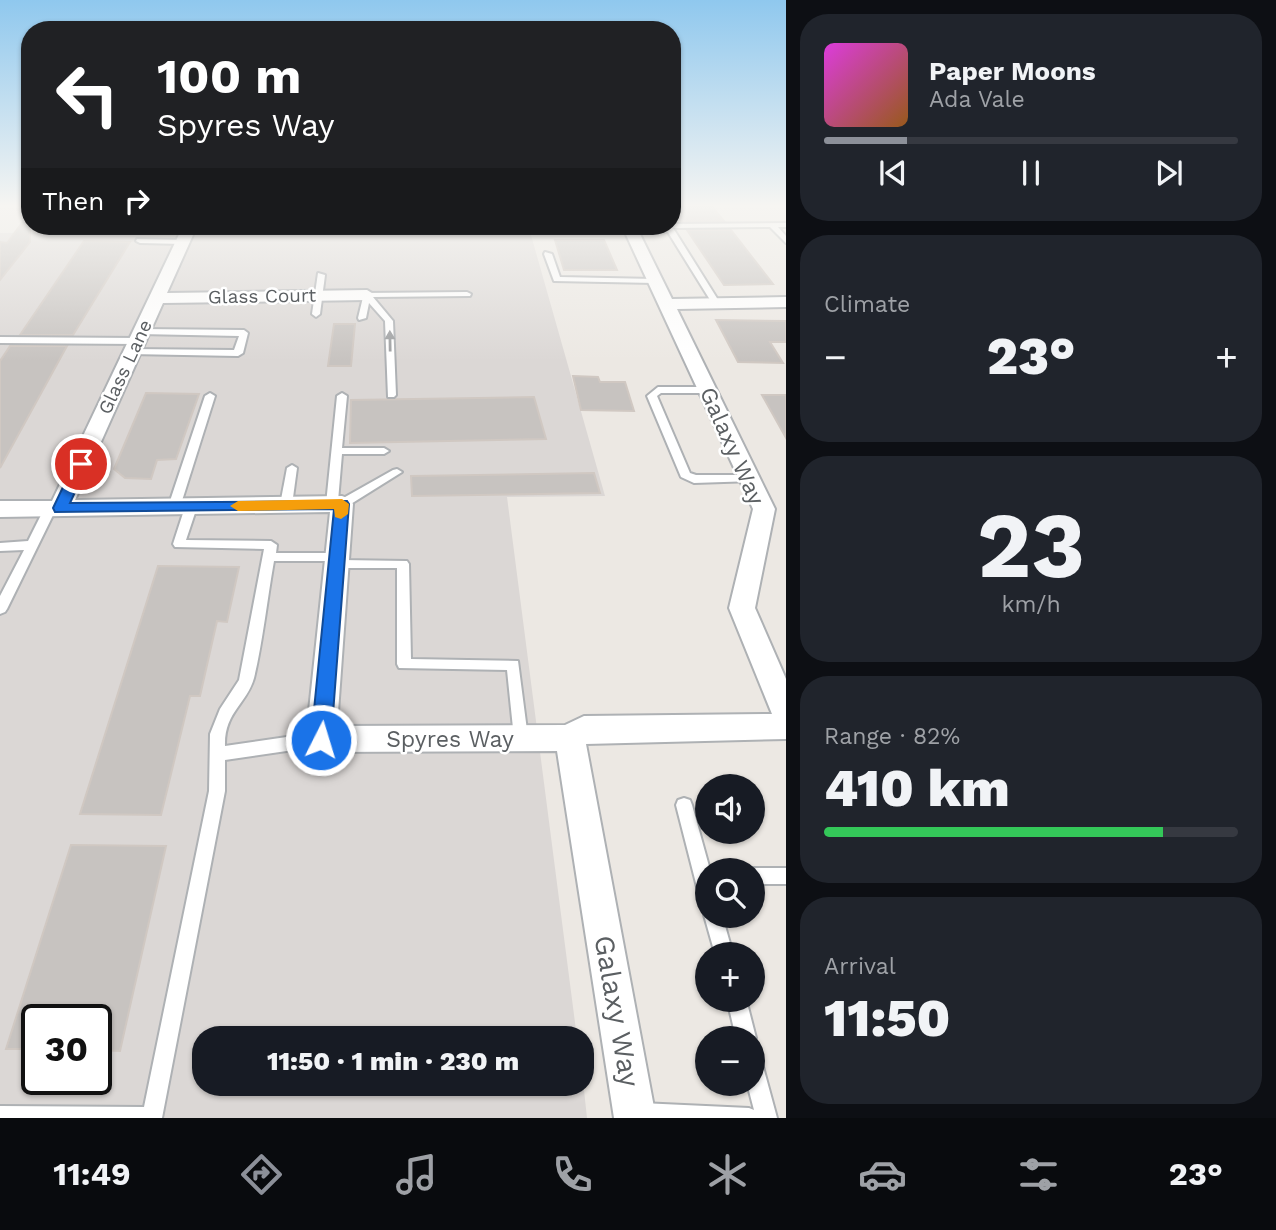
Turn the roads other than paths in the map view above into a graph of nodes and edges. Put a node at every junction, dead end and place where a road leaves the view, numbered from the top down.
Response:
1 (176, 257) edge
2 (549, 257) edge
3 (644, 257) edge
4 (686, 257) edge
5 (321, 275) dead end
6 (655, 281) junction
7 (467, 294) dead end
8 (319, 295) junction
9 (367, 295) junction
10 (158, 298) junction
11 (786, 302) edge
12 (716, 303) junction
13 (666, 304) junction
14 (316, 314) dead end
15 (362, 318) dead end
16 (0, 340) edge
17 (137, 342) junction
18 (708, 390) junction
19 (391, 395) dead end
20 (209, 396) dead end
21 (342, 396) dead end
22 (337, 451) junction
23 (384, 451) dead end
24 (292, 468) dead end
25 (397, 472) dead end
26 (750, 479) junction
27 (337, 504) junction
28 (286, 505) junction
29 (183, 507) junction
30 (55, 508) junction
31 (0, 509) edge
32 (32, 545) junction
33 (0, 547) edge
34 (269, 557) junction
35 (337, 561) junction
36 (0, 609) edge
37 (786, 713) edge
38 (786, 726) edge
39 (521, 738) junction
40 (570, 738) junction
41 (321, 740) junction
42 (217, 754) junction
43 (684, 805) dead end
44 (700, 858) edge
45 (765, 876) edge
46 (786, 876) edge
47 (761, 1096) edge
48 (635, 1115) edge
49 (0, 1116) edge
50 (749, 1118) edge
51 (767, 1118) edge

1 - 10 street, Glass Lane
2 - 6 lane
3 - 6 street, Galaxy Way
4 - 12 lane
5 - 8 lane
6 - 13 street, Galaxy Way
7 - 9 lane
8 - 9 street, Glass Court
8 - 10 street, Glass Court
8 - 14 lane
9 - 15 lane
19 -> 9 lane
10 - 17 street, Glass Lane
11 - 12 street
12 - 13 street
13 - 18 street, Galaxy Way
16 - 17 lane
17 - 17 lane
17 - 30 street, Glass Lane
18 - 26 street, Galaxy Way
18 - 26 lane
20 - 29 lane
21 - 22 lane
22 - 23 lane
22 - 27 lane
24 - 28 lane
25 - 27 lane
26 - 37 street, Galaxy Way
27 - 28 street
27 - 35 street
28 - 29 street
29 - 30 street
29 - 34 lane
30 - 31 street
30 - 32 lane
32 - 33 lane
32 - 36 lane
34 - 35 lane
34 - 42 lane
35 - 39 lane
35 - 41 street
38 - 40 street, Spyres Way
39 - 40 street, Spyres Way
39 - 41 street, Spyres Way
40 - 48 street, Galaxy Way
41 - 42 lane
42 - 49 lane
43 - 44 lane
45 - 46 lane
47 - 51 lane
48 - 50 lane

